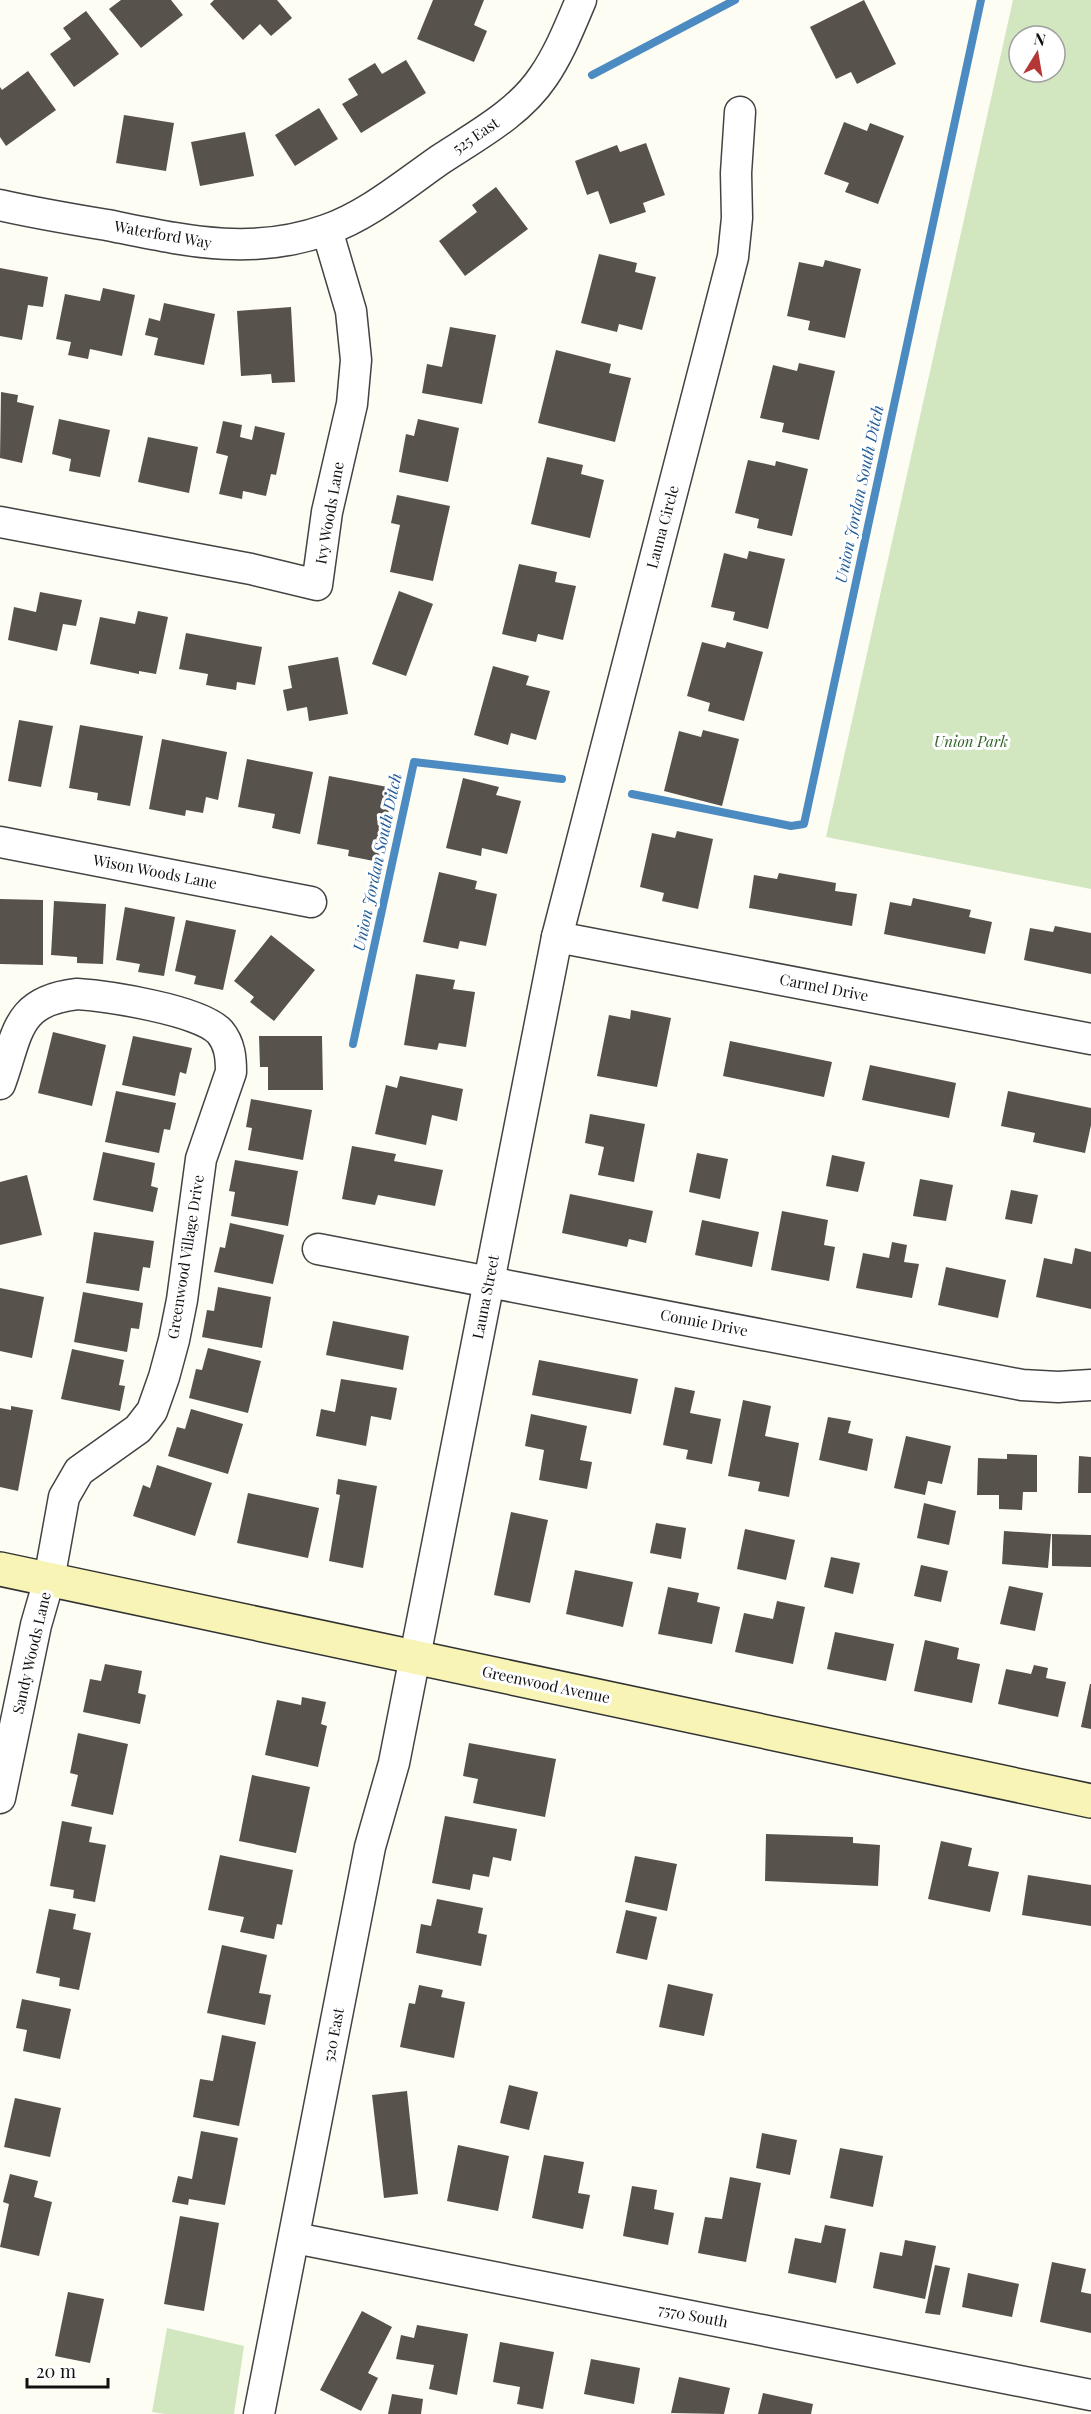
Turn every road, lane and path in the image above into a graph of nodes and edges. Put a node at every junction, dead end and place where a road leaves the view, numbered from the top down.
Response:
1 (581, 0) edge
2 (740, 112) dead end
3 (0, 205) edge
4 (327, 230) junction
5 (0, 522) edge
6 (0, 842) edge
7 (311, 902) dead end
8 (557, 937) junction
9 (1091, 1039) edge
10 (0, 1084) edge
11 (318, 1249) dead end
12 (489, 1282) junction
13 (1091, 1385) edge
14 (0, 1569) edge
15 (49, 1580) junction
16 (415, 1658) junction
17 (0, 1798) edge
18 (1091, 1801) edge
19 (295, 2238) junction
20 (1091, 2395) edge
21 (259, 2414) edge

1 - 4 street, 525 East
2 - 8 street, Launa Circle
3 - 4 street, Waterford Way
4 - 5 street, Ivy Woods Lane
6 - 7 street, Wison Woods Lane
8 - 9 street, Carmel Drive
8 - 12 street, Launa Street
10 - 15 street, Greenwood Village Drive
11 - 12 street, Connie Drive
12 - 13 street, Connie Drive
12 - 16 street, Launa Street
14 - 15 street, Greenwood Avenue
15 - 16 street, Greenwood Avenue
15 - 17 street, Sandy Woods Lane
16 - 18 street, Greenwood Avenue
16 - 19 street, 520 East
19 - 20 street, 7570 South
19 - 21 street, 520 East

